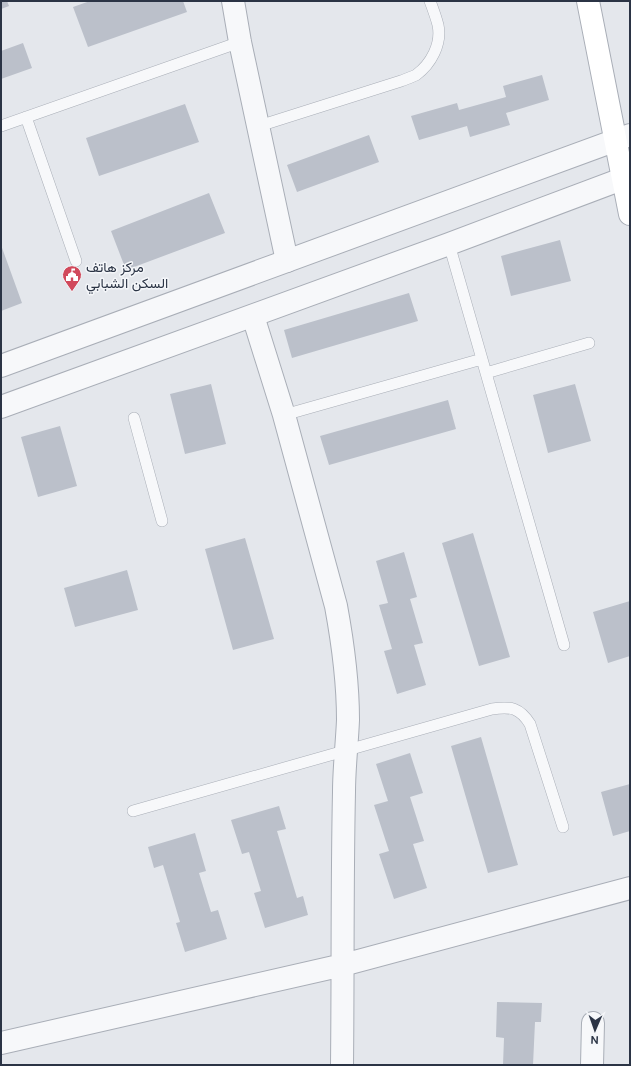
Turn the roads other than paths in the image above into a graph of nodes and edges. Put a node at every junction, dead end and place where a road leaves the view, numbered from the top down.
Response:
1 (233, 1) edge
2 (430, 1) edge
3 (588, 1) edge
4 (240, 42) junction
5 (26, 117) junction
6 (1, 126) edge
7 (259, 126) junction
8 (623, 137) edge
9 (627, 177) edge
10 (630, 214) edge
11 (450, 244) junction
12 (76, 261) dead end
13 (287, 261) junction
14 (253, 316) junction
15 (589, 343) dead end
16 (482, 359) junction
17 (1, 366) edge
18 (486, 373) junction
19 (1, 407) edge
20 (284, 415) junction
21 (134, 418) dead end
22 (162, 521) dead end
23 (564, 645) dead end
24 (346, 750) junction
25 (133, 811) dead end
26 (563, 827) dead end
27 (630, 888) edge
28 (343, 965) junction
29 (593, 1023) dead end
30 (1, 1043) edge
31 (342, 1065) edge
32 (592, 1065) edge

1 - 4 street
2 - 7 lane
3 - 8 main road
4 - 5 lane
4 - 7 street
5 - 6 lane
5 - 12 lane
7 - 13 street
8 - 9 main road
8 - 13 street
9 - 10 main road
9 - 11 street
11 - 14 street
11 - 16 lane
13 - 17 street
14 - 19 street
14 - 20 street
15 - 18 lane
16 - 18 lane
16 - 20 lane
18 - 23 lane
20 - 24 street
21 - 22 lane
24 - 25 lane
24 - 26 lane
24 - 28 street
27 - 28 street
28 - 30 street
28 - 31 street
29 - 32 street

